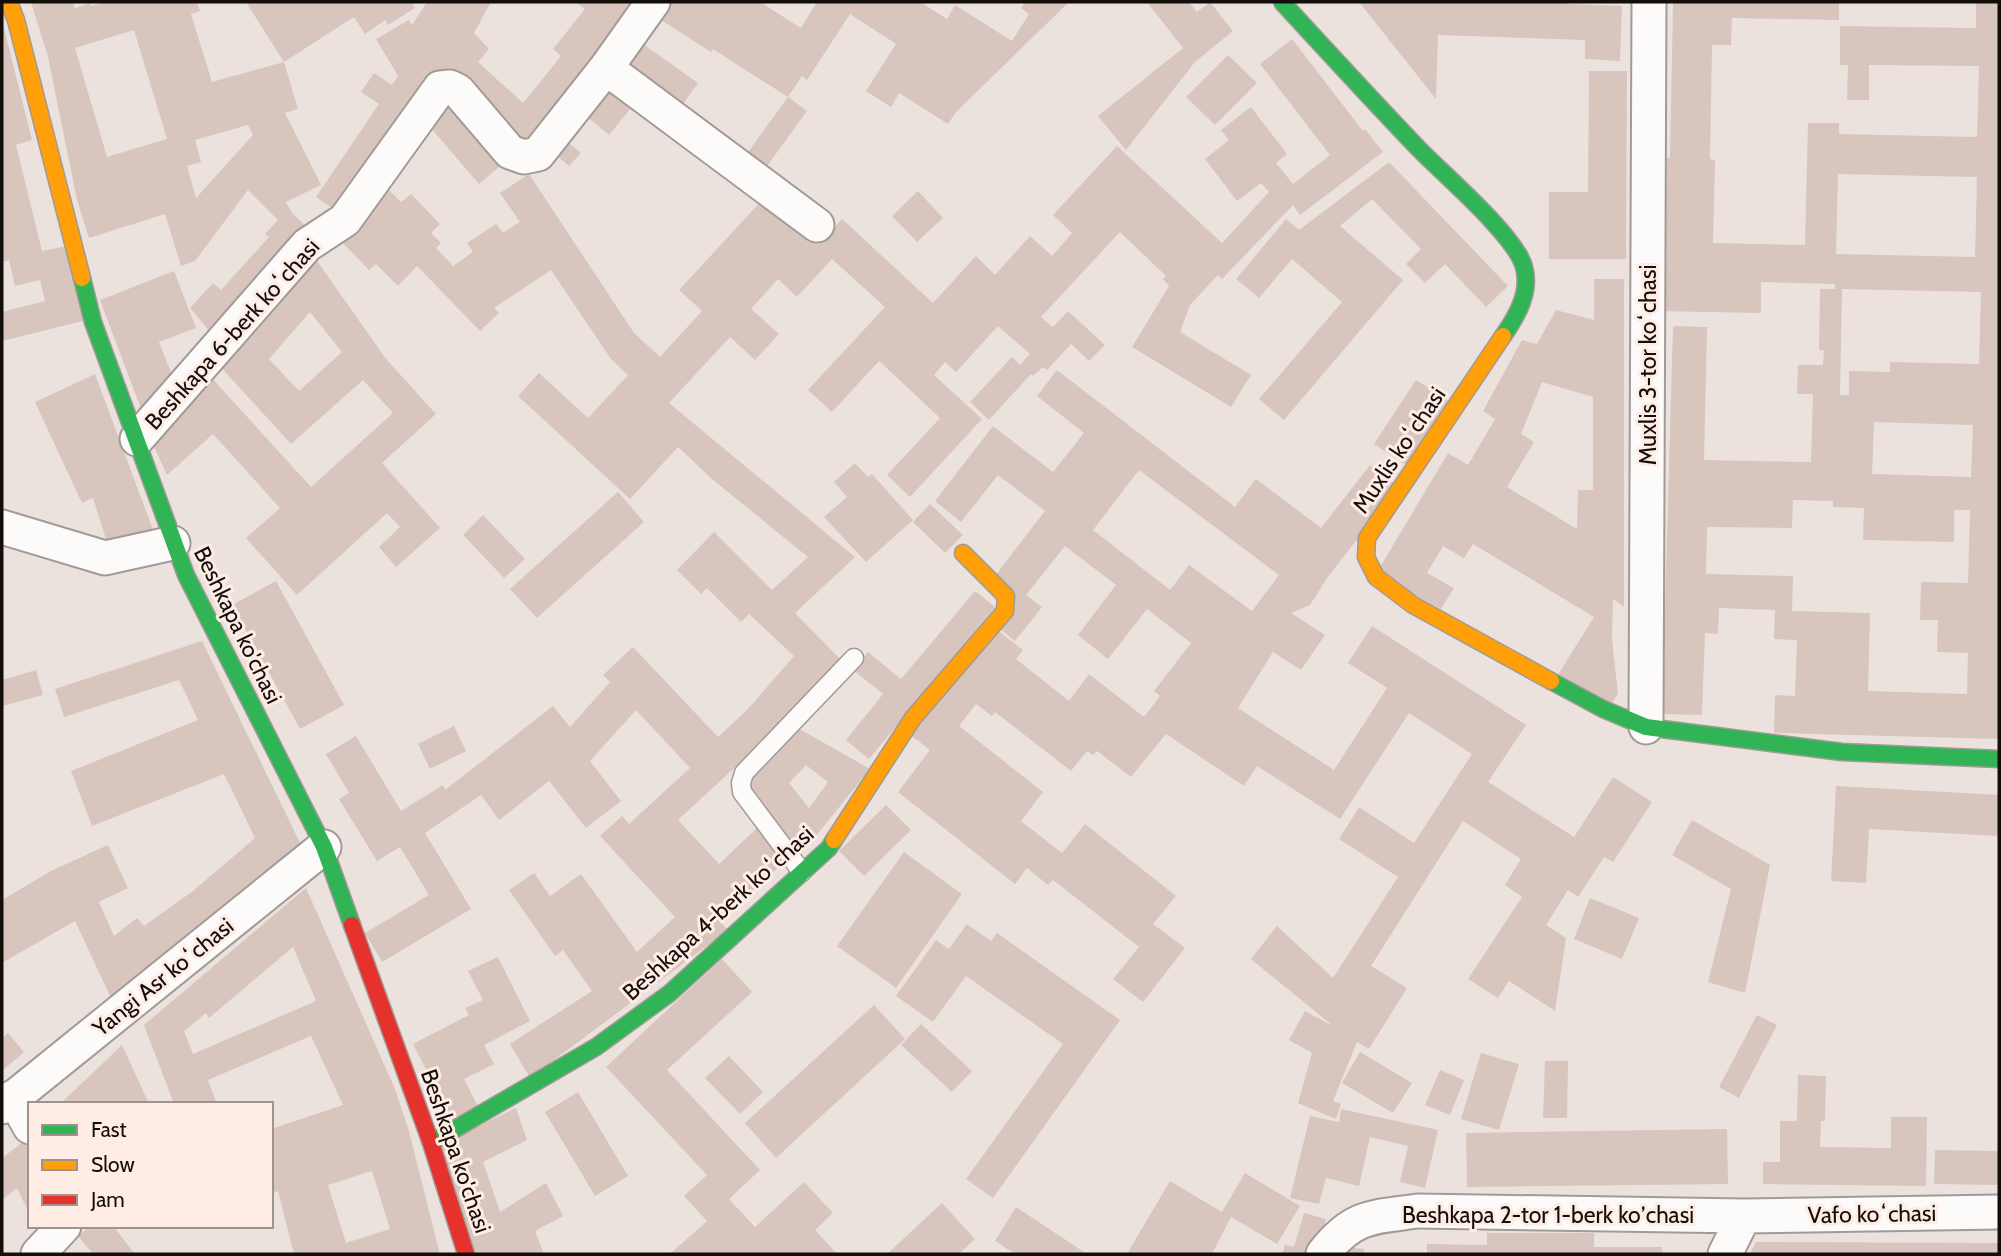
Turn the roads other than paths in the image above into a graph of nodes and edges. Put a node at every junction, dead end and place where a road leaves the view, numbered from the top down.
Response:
1 (9, 2) edge
2 (653, 2) edge
3 (1282, 2) edge
4 (1649, 2) edge
5 (606, 68) junction
6 (817, 225) dead end
7 (137, 439) junction
8 (2, 527) edge
9 (173, 543) junction
10 (963, 553) dead end
11 (854, 658) dead end
12 (1646, 727) junction
13 (1999, 759) edge
14 (324, 847) junction
15 (802, 872) junction
16 (7, 1102) edge
17 (28, 1125) edge
18 (431, 1143) junction
19 (1999, 1212) edge
20 (1744, 1216) junction
21 (62, 1228) edge
22 (38, 1254) edge
23 (466, 1254) edge
24 (1323, 1254) edge
25 (1725, 1254) edge

1 - 7 street, Beshkapa ko'chasi
2 - 5 street, Beshkapa 6-berk koʻchasi
3 - 12 street, Muxlis koʻchasi
4 - 12 street, Muxlis 3-tor koʻchasi
5 - 6 street
5 - 7 street, Beshkapa 6-berk koʻchasi
7 - 9 street, Beshkapa ko'chasi
8 - 9 street
9 - 14 street, Beshkapa ko'chasi
10 - 15 street, Beshkapa 4-berk koʻchasi
11 - 15 lane
12 - 13 street, Muxlis koʻchasi
14 - 16 street, Yangi Asr koʻchasi
14 - 18 street, Beshkapa ko'chasi
15 - 18 street, Beshkapa 4-berk koʻchasi
16 - 17 street
18 - 23 street, Beshkapa ko'chasi
19 - 20 street, Vafo koʻchasi
20 - 24 street, Beshkapa 2-tor 1-berk koʼchasi
20 - 25 street
21 - 22 street

